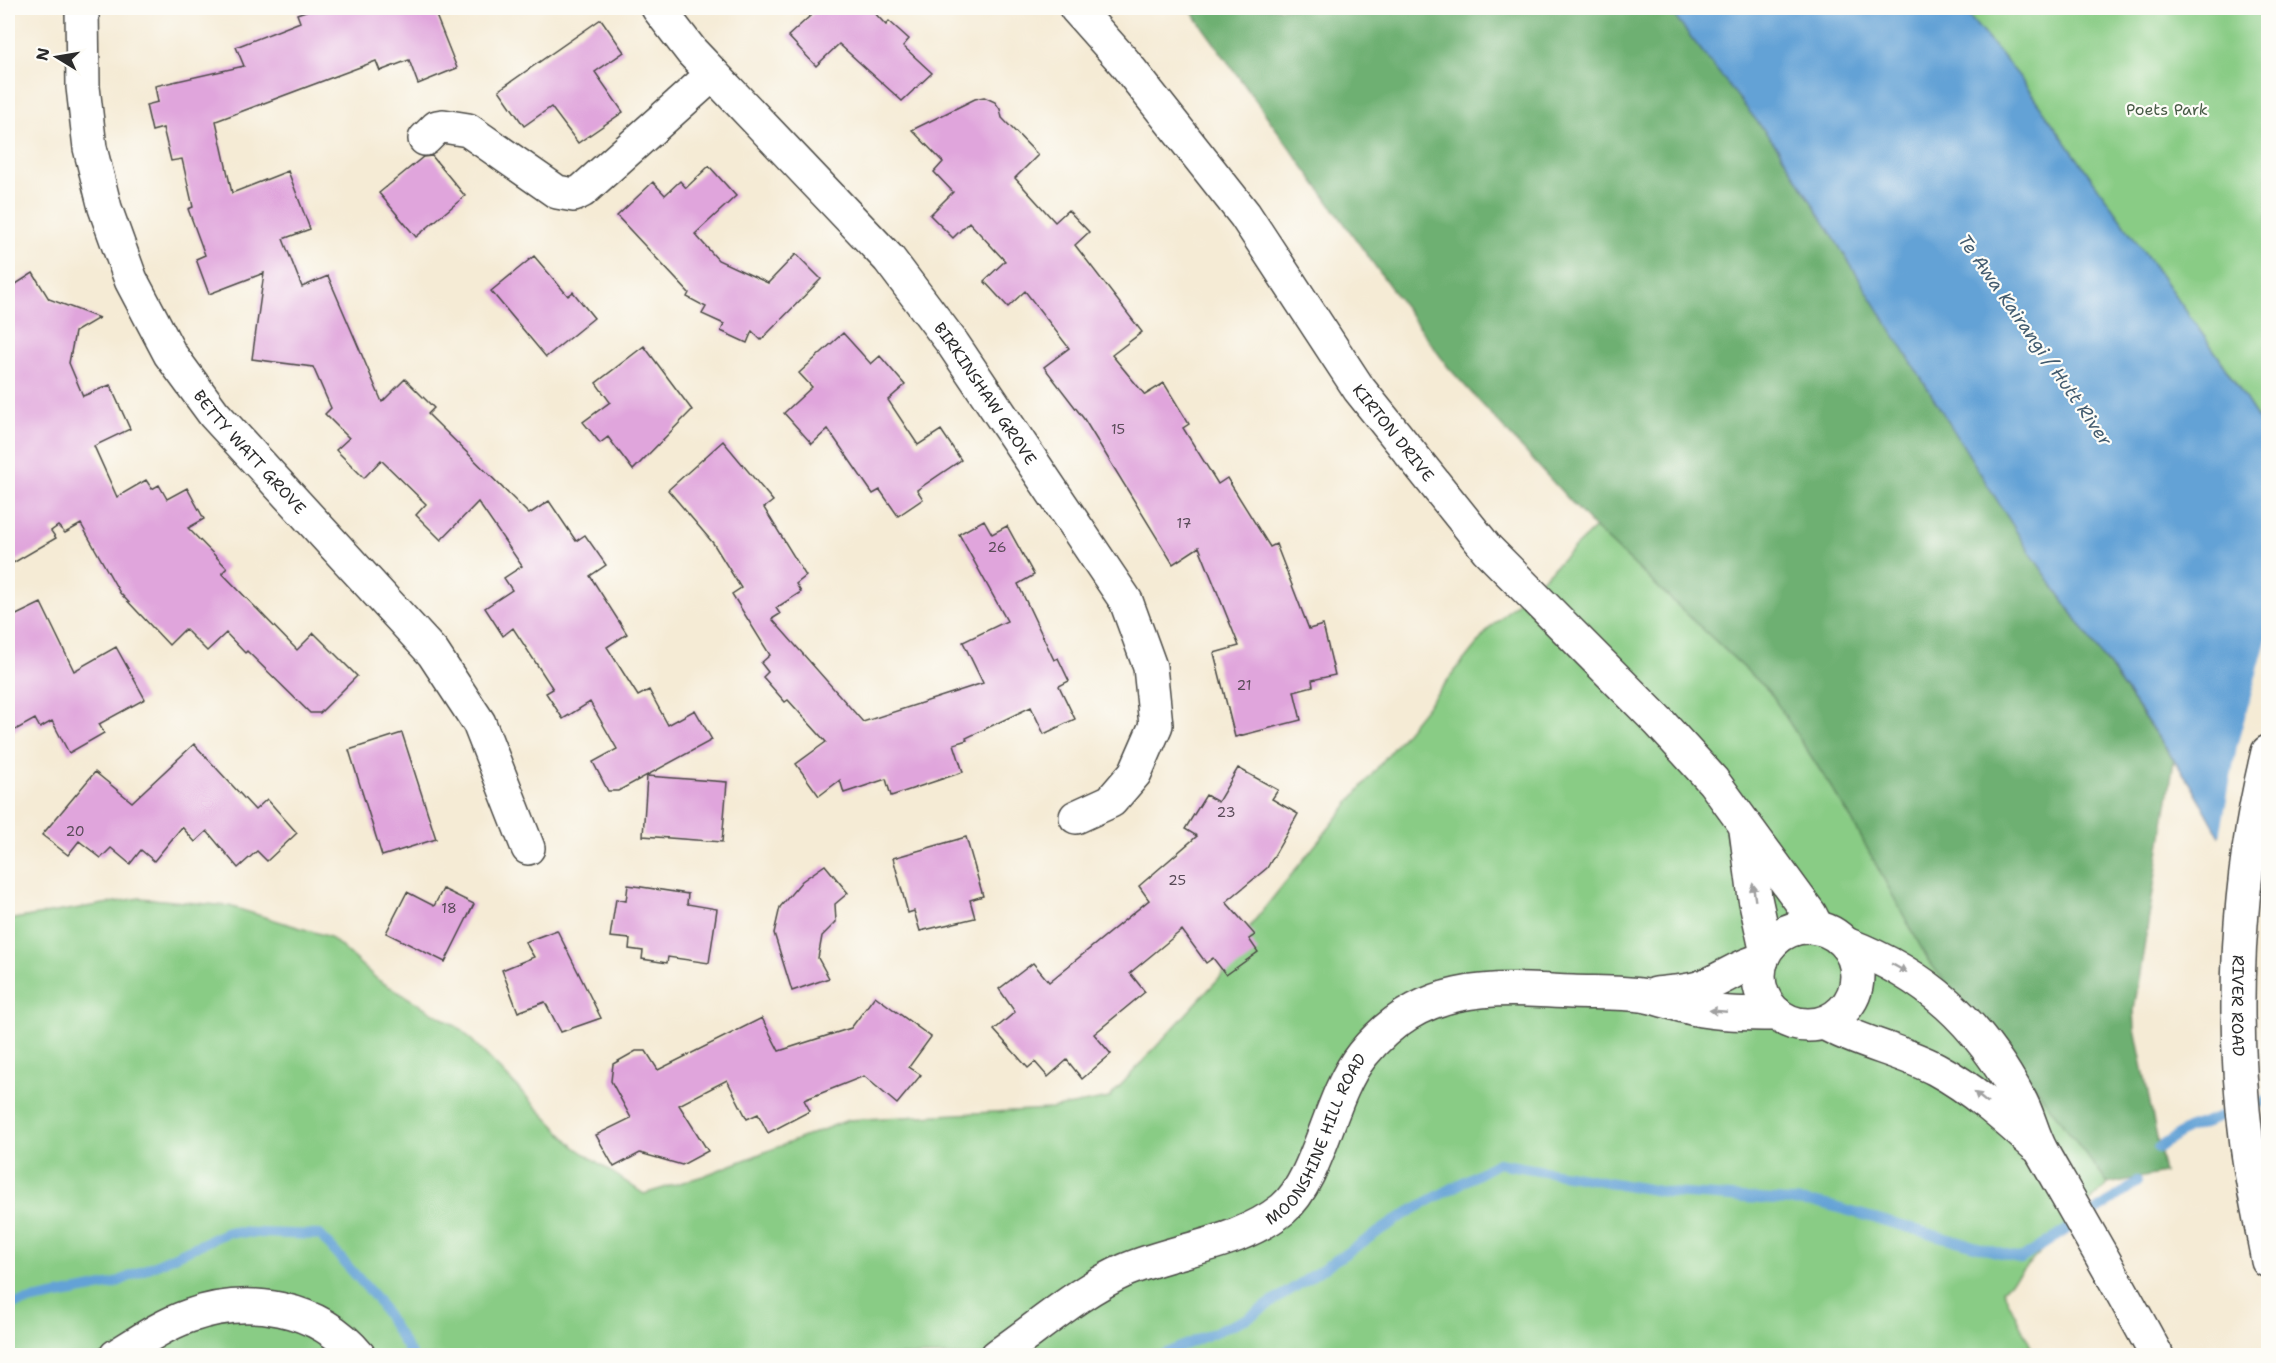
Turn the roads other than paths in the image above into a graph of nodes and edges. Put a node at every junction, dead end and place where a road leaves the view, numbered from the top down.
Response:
1 (82, 8) edge
2 (658, 8) edge
3 (1076, 8) edge
4 (713, 74) junction
5 (425, 138) dead end
6 (2268, 752) edge
7 (1076, 817) dead end
8 (1745, 828) junction
9 (528, 848) dead end
10 (1817, 928) junction
11 (1846, 944) junction
12 (1764, 955) junction
13 (1645, 996) junction
14 (1777, 1014) junction
15 (1824, 1023) junction
16 (2041, 1150) junction
17 (2268, 1261) edge
18 (116, 1356) edge
19 (359, 1356) edge
20 (997, 1356) edge
21 (2157, 1356) edge

1 - 9 main road, BETTY WATT GROVE
2 - 4 main road, BIRKINSHAW GROVE
3 - 8 main road, KIRTON DRIVE
4 - 5 main road
4 - 7 main road, BIRKINSHAW GROVE
6 - 17 main road, RIVER ROAD
8 - 10 main road, KIRTON DRIVE
12 -> 8 main road, KIRTON DRIVE
10 - 11 main road
10 - 12 main road
11 - 15 main road
11 -> 16 main road
12 - 13 main road, MOONSHINE HILL ROAD
12 - 14 main road
14 -> 13 main road, MOONSHINE HILL ROAD
13 - 20 main road, MOONSHINE HILL ROAD
14 - 15 main road
16 -> 15 main road
16 - 21 main road
18 - 19 main road

